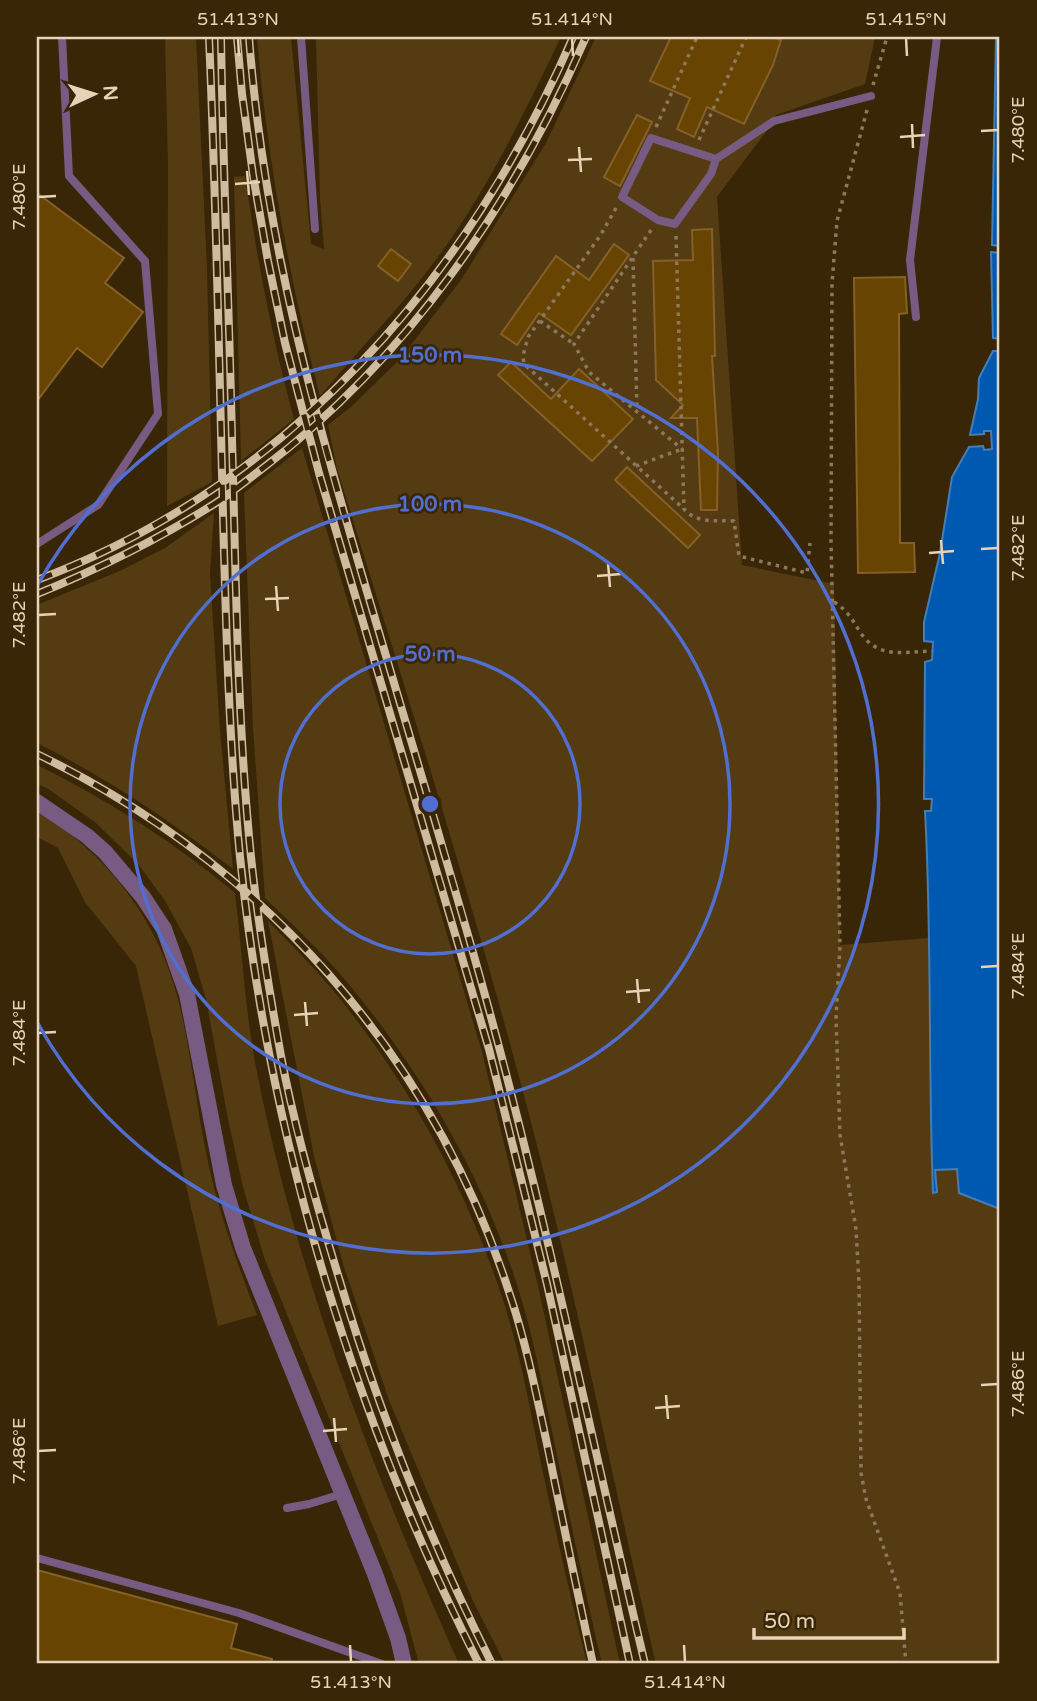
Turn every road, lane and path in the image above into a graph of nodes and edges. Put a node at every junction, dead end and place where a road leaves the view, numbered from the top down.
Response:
1 (62, 37) edge
2 (301, 37) edge
3 (697, 37) edge
4 (746, 37) edge
5 (887, 37) edge
6 (937, 37) edge
7 (871, 96) junction
8 (652, 138) junction
9 (694, 152) junction
10 (716, 159) junction
11 (622, 197) junction
12 (658, 220) junction
13 (675, 224) junction
14 (315, 229) dead end
15 (633, 256) junction
16 (916, 317) dead end
17 (540, 321) junction
18 (574, 344) junction
19 (637, 412) junction
20 (682, 449) junction
21 (636, 466) junction
22 (684, 509) junction
23 (810, 543) dead end
24 (37, 544) edge
25 (834, 601) junction
26 (932, 651) dead end
27 (37, 802) edge
28 (342, 1494) junction
29 (287, 1508) dead end
30 (37, 1558) edge
31 (382, 1664) edge
32 (404, 1664) edge
33 (906, 1664) edge

1 - 24 lane
2 - 14 lane
3 - 8 path
4 - 9 path
5 - 7 path
6 - 16 lane
7 - 10 lane
7 - 25 path
8 - 9 lane
8 - 11 lane
9 - 10 lane
10 - 13 lane
11 - 12 lane
11 - 17 path
12 - 13 lane
12 - 15 path
13 - 20 path
15 - 18 path
15 - 19 path
17 - 18 path
17 - 21 path
18 - 19 path
19 - 20 path
20 - 21 path
20 - 22 path
21 - 22 path
22 - 23 path
25 - 26 path
25 - 33 path
27 - 28 street
28 - 29 lane
28 - 32 street
30 - 31 lane

